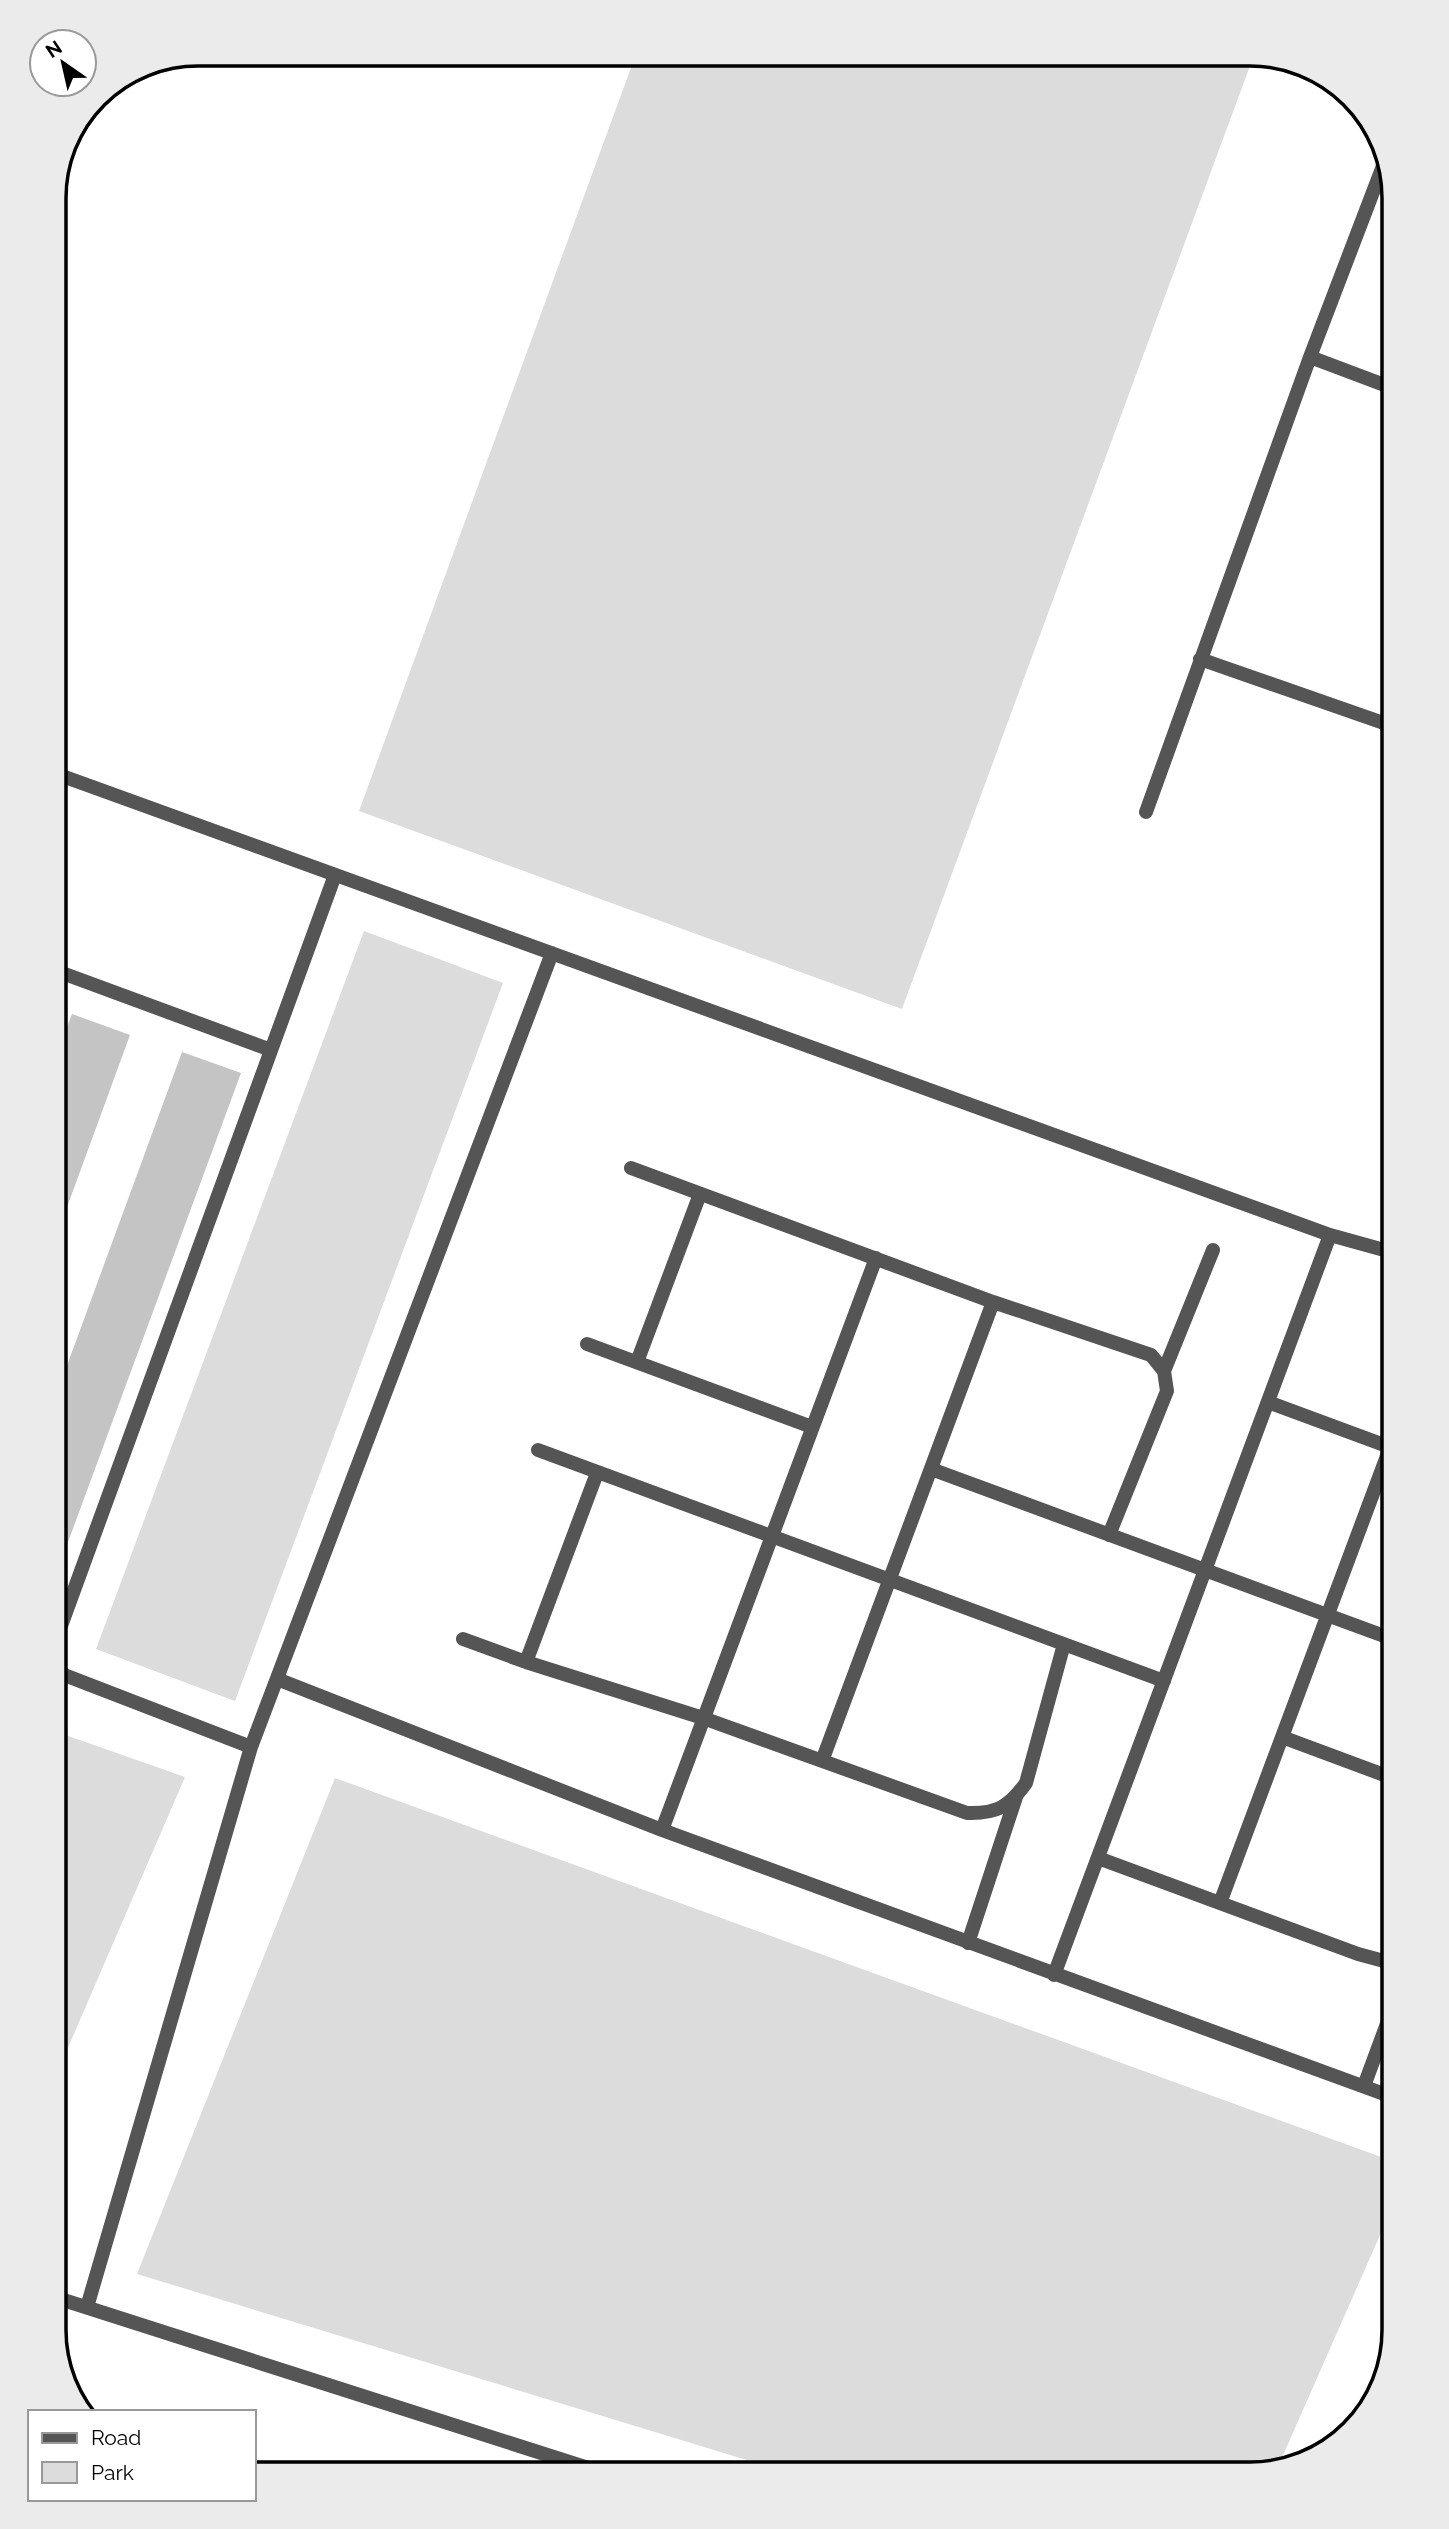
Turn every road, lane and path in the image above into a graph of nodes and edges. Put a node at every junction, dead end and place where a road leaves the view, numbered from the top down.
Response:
1 (1380, 172) edge
2 (1310, 357) junction
3 (1382, 384) edge
4 (1200, 659) junction
5 (1382, 722) edge
6 (67, 778) edge
7 (1146, 811) dead end
8 (335, 875) junction
9 (552, 953) junction
10 (67, 975) edge
11 (271, 1050) junction
12 (631, 1168) dead end
13 (700, 1194) junction
14 (1330, 1235) junction
15 (1382, 1249) edge
16 (1213, 1250) dead end
17 (876, 1258) junction
18 (993, 1302) junction
19 (587, 1344) dead end
20 (637, 1362) junction
21 (1164, 1371) junction
22 (1268, 1402) junction
23 (813, 1427) junction
24 (1382, 1444) edge
25 (538, 1450) dead end
26 (930, 1469) junction
27 (597, 1473) junction
28 (1382, 1476) edge
29 (1109, 1535) junction
30 (772, 1536) junction
31 (1205, 1570) junction
32 (890, 1580) junction
33 (66, 1611) edge
34 (1328, 1615) junction
35 (1382, 1635) edge
36 (463, 1639) dead end
37 (1064, 1644) junction
38 (526, 1662) junction
39 (66, 1676) edge
40 (277, 1679) junction
41 (1164, 1681) junction
42 (703, 1718) junction
43 (1282, 1737) junction
44 (251, 1747) junction
45 (822, 1761) junction
46 (1382, 1774) edge
47 (1016, 1797) junction
48 (662, 1830) junction
49 (1098, 1858) junction
50 (1220, 1903) junction
51 (968, 1943) junction
52 (1382, 1960) edge
53 (1054, 1975) junction
54 (1382, 2037) edge
55 (1364, 2086) junction
56 (1382, 2093) edge
57 (66, 2301) edge
58 (87, 2307) junction
59 (572, 2462) edge

1 - 2 street
2 - 3 street
2 - 4 street
4 - 5 street
4 - 7 street
6 - 8 street
8 - 9 street
8 - 11 street
9 - 14 street
9 - 40 street
10 - 11 street
11 - 33 street
12 - 13 street
13 - 17 street
13 - 20 street
14 - 15 street
14 - 22 street
16 - 21 street
17 - 18 street
17 - 23 street
18 - 21 street
18 - 26 street
19 - 20 street
20 - 23 street
21 - 29 street
22 - 24 street
22 - 31 street
23 - 30 street
25 - 27 street
26 - 29 street
26 - 32 street
27 - 30 street
27 - 38 street
28 - 34 street
29 - 31 street
30 - 32 street
30 - 42 street
31 - 34 street
31 - 41 street
32 - 37 street
32 - 45 street
34 - 35 street
34 - 43 street
36 - 38 street
37 - 41 street
37 - 47 street
38 - 42 street
39 - 44 street
40 - 44 street
40 - 48 street
41 - 49 street
42 - 45 street
42 - 48 street
43 - 46 street
43 - 50 street
44 - 58 street
45 - 47 street
47 - 51 street
48 - 51 street
49 - 50 street
49 - 53 street
50 - 52 street
51 - 53 street
53 - 55 street
54 - 55 street
55 - 56 street
57 - 58 street
58 - 59 street

